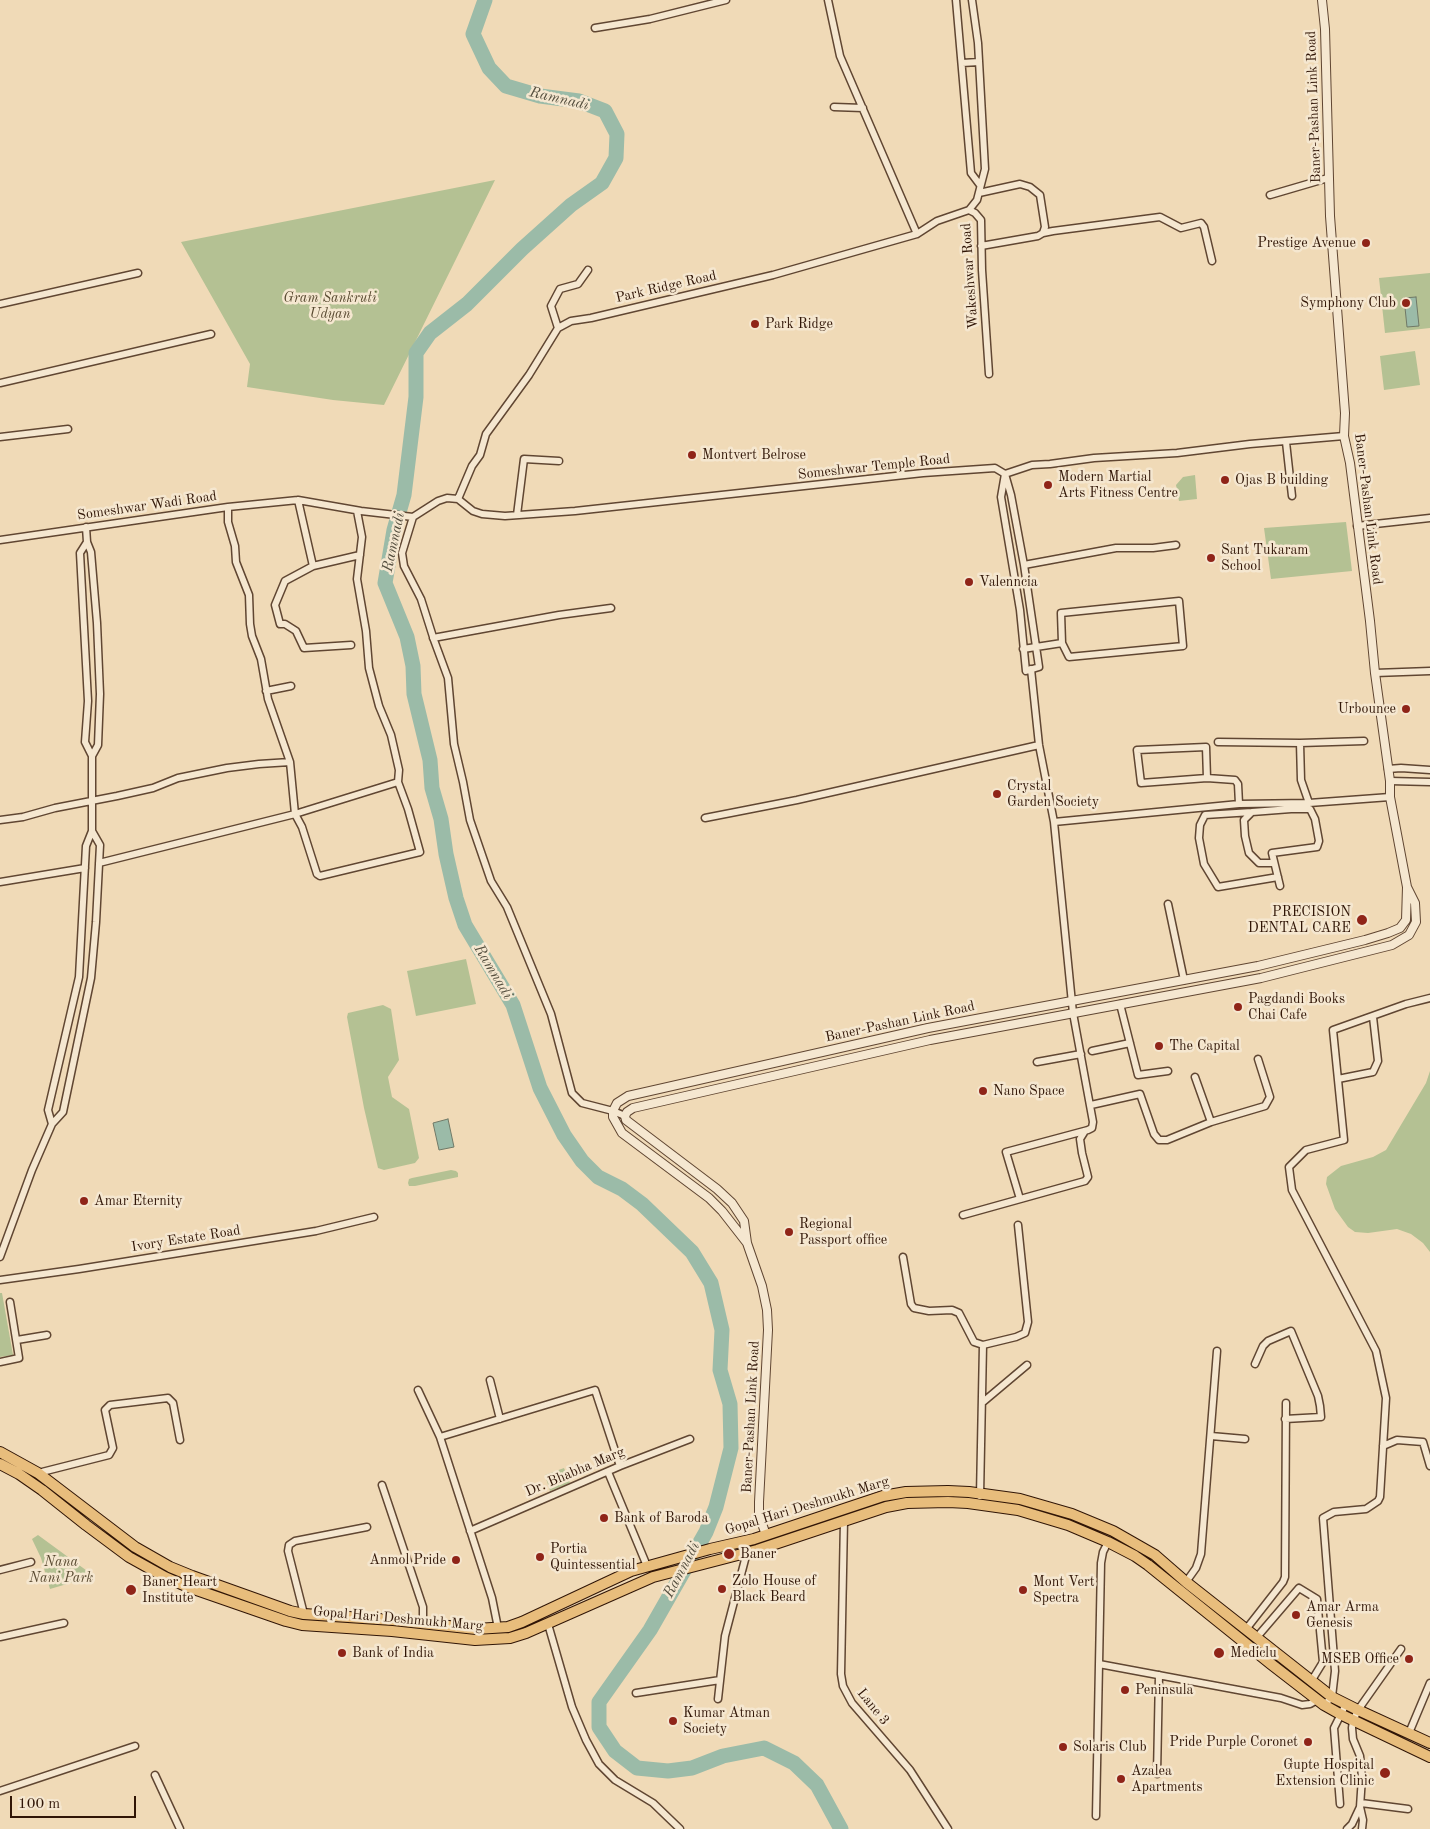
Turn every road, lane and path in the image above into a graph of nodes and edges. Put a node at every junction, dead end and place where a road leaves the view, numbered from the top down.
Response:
1 (726, 0) edge
2 (828, 0) edge
3 (956, 0) edge
4 (972, 0) edge
5 (1322, 0) edge
6 (595, 28) dead end
7 (979, 62) junction
8 (962, 63) junction
9 (834, 107) dead end
10 (863, 108) junction
11 (1328, 178) junction
12 (980, 185) junction
13 (979, 193) junction
14 (1270, 195) dead end
15 (969, 210) junction
16 (1043, 233) junction
17 (916, 234) junction
18 (981, 246) junction
19 (1212, 261) dead end
20 (588, 270) dead end
21 (138, 273) dead end
22 (0, 304) edge
23 (558, 328) junction
24 (211, 334) dead end
25 (989, 374) dead end
26 (0, 383) edge
27 (68, 429) dead end
28 (1344, 436) junction
29 (0, 437) edge
30 (1286, 442) junction
31 (559, 461) dead end
32 (1005, 474) junction
33 (1292, 496) dead end
34 (458, 499) junction
35 (298, 500) junction
36 (228, 507) junction
37 (359, 511) junction
38 (517, 515) junction
39 (412, 517) junction
40 (1430, 518) edge
41 (1357, 526) junction
42 (86, 527) junction
43 (0, 540) edge
44 (86, 542) junction
45 (1176, 546) dead end
46 (360, 555) junction
47 (1024, 565) junction
48 (313, 566) junction
49 (611, 608) dead end
50 (433, 638) junction
51 (1062, 644) junction
52 (351, 645) dead end
53 (1036, 647) junction
54 (1023, 649) junction
55 (1031, 669) junction
56 (1430, 671) edge
57 (1375, 673) junction
58 (291, 686) dead end
59 (266, 691) junction
60 (1364, 741) dead end
61 (1218, 742) dead end
62 (1300, 743) junction
63 (1039, 745) junction
64 (92, 756) junction
65 (290, 762) junction
66 (1388, 769) junction
67 (1430, 770) edge
68 (1207, 778) junction
69 (1390, 781) junction
70 (398, 782) junction
71 (1430, 782) edge
72 (1390, 797) junction
73 (92, 801) junction
74 (1310, 803) junction
75 (1239, 804) junction
76 (1252, 812) junction
77 (295, 814) junction
78 (704, 818) dead end
79 (0, 820) edge
80 (1054, 822) junction
81 (92, 831) junction
82 (99, 862) junction
83 (1274, 863) junction
84 (85, 868) junction
85 (1278, 877) junction
86 (0, 882) edge
87 (1280, 886) dead end
88 (1407, 887) junction
89 (1168, 904) dead end
90 (1388, 934) junction
91 (1392, 945) junction
92 (1184, 980) junction
93 (1430, 998) edge
94 (1072, 1001) junction
95 (1120, 1004) junction
96 (1073, 1013) junction
97 (1373, 1017) junction
98 (1130, 1043) junction
99 (1092, 1051) dead end
100 (1081, 1054) junction
101 (1258, 1059) dead end
102 (1037, 1062) dead end
103 (1168, 1071) dead end
104 (1195, 1077) dead end
105 (1338, 1079) junction
106 (1091, 1105) junction
107 (613, 1111) junction
108 (624, 1116) junction
109 (1211, 1122) junction
110 (52, 1124) junction
111 (1085, 1131) junction
112 (1020, 1199) junction
113 (963, 1215) dead end
114 (374, 1217) dead end
115 (1018, 1225) dead end
116 (747, 1243) junction
117 (0, 1257) edge
118 (903, 1257) dead end
119 (0, 1280) edge
120 (10, 1302) dead end
121 (47, 1335) dead end
122 (16, 1340) junction
123 (983, 1345) junction
124 (1217, 1351) dead end
125 (0, 1362) edge
126 (1255, 1364) dead end
127 (1028, 1365) dead end
128 (490, 1380) dead end
129 (418, 1390) dead end
130 (983, 1402) junction
131 (1286, 1403) dead end
132 (500, 1419) junction
133 (1285, 1419) junction
134 (1211, 1436) junction
135 (440, 1437) junction
136 (690, 1439) dead end
137 (1245, 1439) dead end
138 (180, 1440) dead end
139 (1383, 1446) junction
140 (0, 1452) edge
141 (0, 1464) edge
142 (620, 1466) junction
143 (1430, 1466) edge
144 (608, 1472) junction
145 (38, 1473) junction
146 (382, 1485) dead end
147 (981, 1494) junction
148 (979, 1505) junction
149 (844, 1520) junction
150 (367, 1527) dead end
151 (470, 1531) junction
152 (766, 1535) junction
153 (1108, 1542) junction
154 (747, 1552) junction
155 (31, 1562) dead end
156 (650, 1565) junction
157 (0, 1570) edge
158 (1186, 1582) junction
159 (300, 1613) junction
160 (64, 1622) dead end
161 (423, 1623) junction
162 (295, 1624) junction
163 (548, 1624) junction
164 (444, 1625) junction
165 (498, 1628) junction
166 (1246, 1628) junction
167 (1257, 1636) junction
168 (0, 1637) edge
169 (442, 1637) junction
170 (1401, 1650) dead end
171 (1099, 1664) junction
172 (1158, 1675) junction
173 (720, 1680) junction
174 (1312, 1680) junction
175 (1430, 1683) edge
176 (636, 1693) dead end
177 (1332, 1697) junction
178 (718, 1699) dead end
179 (1321, 1702) junction
180 (1346, 1704) junction
181 (1358, 1710) junction
182 (1340, 1714) junction
183 (1353, 1720) junction
184 (1409, 1733) junction
185 (1430, 1743) edge
186 (135, 1746) dead end
187 (1430, 1757) edge
188 (1157, 1774) dead end
189 (155, 1775) dead end
190 (0, 1791) edge
191 (1340, 1804) dead end
192 (1360, 1805) junction
193 (1408, 1809) dead end
194 (1096, 1816) dead end
195 (180, 1829) edge
196 (680, 1829) edge
197 (948, 1829) edge
198 (1347, 1829) edge
199 (1362, 1829) edge

1 - 6 street
2 - 10 street
3 - 8 street
4 - 7 street, Wakeshwar Road
5 - 11 street, Baner-Pashan Link Road
7 - 8 street
7 - 12 street, Wakeshwar Road
8 - 12 street
9 - 10 street
10 - 17 street
11 - 14 street
11 - 28 street, Baner-Pashan Link Road
12 - 13 street, Wakeshwar Road
13 - 15 street, Wakeshwar Road
13 - 16 street
15 - 17 street, Park Ridge Road
15 - 18 street, Wakeshwar Road
16 - 18 street
16 - 19 street
17 - 23 street, Park Ridge Road
18 - 25 street, Wakeshwar Road
20 - 23 street
21 - 22 street
23 - 34 street
24 - 26 street
27 - 29 street
28 - 30 street
28 - 41 street, Baner-Pashan Link Road
30 - 32 street
30 - 33 street
31 - 38 street
32 - 38 street, Someshwar Temple Road
32 - 47 street
32 - 54 street
34 - 38 street, Someshwar Temple Road
34 - 39 street
35 - 36 street, Someshwar Wadi Road
35 - 37 street
35 - 48 street
36 - 42 street, Someshwar Wadi Road
36 - 59 street
37 - 39 street
37 - 46 street
39 - 50 street
40 - 41 street
41 - 57 street, Baner-Pashan Link Road
42 - 43 street, Someshwar Wadi Road
42 - 44 street
44 - 64 street
44 - 64 street
45 - 47 street
46 - 48 street
46 - 70 street
47 - 53 street
48 - 52 street
49 - 50 street
50 - 107 street
51 - 51 street
51 - 53 street
53 - 54 street
53 - 55 street
54 - 55 street
55 - 63 street
56 - 57 street
57 - 66 street, Baner-Pashan Link Road
58 - 59 street
59 - 65 street
60 - 62 street
61 - 62 street
62 - 74 street
63 - 78 street
63 - 80 street
64 - 73 street
65 - 73 street
65 - 77 street
66 - 67 street
66 - 69 street, Baner-Pashan Link Road
68 - 68 street
68 - 75 street
69 - 71 street
69 - 72 street, Baner-Pashan Link Road
70 - 77 street
70 - 77 street
72 - 74 street
72 - 88 street, Baner-Pashan Link Road
73 - 79 street
73 - 81 street
74 - 75 street
75 - 80 street
76 - 83 street
76 - 83 street
76 - 85 street
77 - 82 street
80 - 94 street
81 - 82 street
81 - 84 street
82 - 110 street
83 - 85 street
84 - 86 street
84 - 110 street
85 - 87 street
88 - 90 street, Baner-Pashan Link Road
88 - 91 street, Baner-Pashan Link Road
89 - 92 street
90 - 91 street
90 - 92 street, Baner-Pashan Link Road
91 - 95 street, Baner-Pashan Link Road
92 - 94 street, Baner-Pashan Link Road
93 - 97 street
94 - 96 street
94 - 107 street, Baner-Pashan Link Road
95 - 96 street, Baner-Pashan Link Road
95 - 98 street
96 - 100 street
96 - 108 street, Baner-Pashan Link Road
97 - 105 street
97 - 105 street
98 - 99 street
98 - 103 street
100 - 102 street
100 - 106 street
101 - 109 street
104 - 109 street
105 - 139 street
106 - 109 street
106 - 111 street
107 - 108 street
107 - 116 street, Baner-Pashan Link Road
108 - 116 street, Baner-Pashan Link Road
110 - 117 street
111 - 112 street
111 - 112 street
112 - 113 street
114 - 119 street, Ivory Estate Road
115 - 123 street
116 - 152 street, Baner-Pashan Link Road
118 - 123 street
120 - 122 street
121 - 122 street
122 - 125 street
123 - 130 street
124 - 134 street
126 - 133 street
127 - 130 street
128 - 132 street
129 - 135 street
130 - 147 street
131 - 133 street
132 - 135 street
132 - 142 street
133 - 166 street
134 - 137 street
134 - 158 street
135 - 151 street
136 - 142 street, Dr. Bhabha Marg
138 - 145 street
139 - 143 street
139 - 177 street
140 - 145 main road, Gopal Hari Deshmukh Marg
141 - 162 main road, Gopal Hari Deshmukh Marg
142 - 144 street, Dr. Bhabha Marg
144 - 151 street, Dr. Bhabha Marg
144 - 156 street
145 - 159 main road, Gopal Hari Deshmukh Marg
146 - 161 street
147 - 148 street
147 - 152 main road, Gopal Hari Deshmukh Marg
147 - 158 main road, Gopal Hari Deshmukh Marg
148 - 149 main road, Gopal Hari Deshmukh Marg
148 - 153 main road, Gopal Hari Deshmukh Marg
149 - 154 main road, Gopal Hari Deshmukh Marg
149 - 197 street, Lane 3
150 - 159 street
151 - 165 street
152 - 156 main road, Gopal Hari Deshmukh Marg
153 - 171 street
153 - 179 main road, Gopal Hari Deshmukh Marg
154 - 163 main road, Gopal Hari Deshmukh Marg
154 - 173 street
155 - 157 street
156 - 165 main road, Gopal Hari Deshmukh Marg
158 - 166 main road, Gopal Hari Deshmukh Marg
159 - 161 main road, Gopal Hari Deshmukh Marg
159 - 162 main road
160 - 168 street
161 - 164 main road, Gopal Hari Deshmukh Marg
162 - 169 main road, Gopal Hari Deshmukh Marg
163 - 169 main road, Gopal Hari Deshmukh Marg
163 - 196 street
164 - 165 main road, Gopal Hari Deshmukh Marg
164 - 169 main road
166 - 167 main road, Gopal Hari Deshmukh Marg
167 - 174 main road, Gopal Hari Deshmukh Marg
167 - 174 street
170 - 181 street
171 - 172 street
171 - 194 street
172 - 179 street
172 - 188 street
173 - 176 street
173 - 178 street
174 - 177 main road, Gopal Hari Deshmukh Marg
175 - 184 street
177 - 179 street
177 - 180 main road, Gopal Hari Deshmukh Marg
179 - 182 main road, Gopal Hari Deshmukh Marg
180 - 181 main road, Gopal Hari Deshmukh Marg
180 - 182 street
181 - 183 street
181 - 184 main road, Gopal Hari Deshmukh Marg
182 - 183 main road, Gopal Hari Deshmukh Marg
182 - 191 street
183 - 187 main road, Gopal Hari Deshmukh Marg
183 - 192 street
184 - 185 main road, Gopal Hari Deshmukh Marg
186 - 190 street
189 - 195 street
192 - 193 street
192 - 198 street
192 - 199 street

